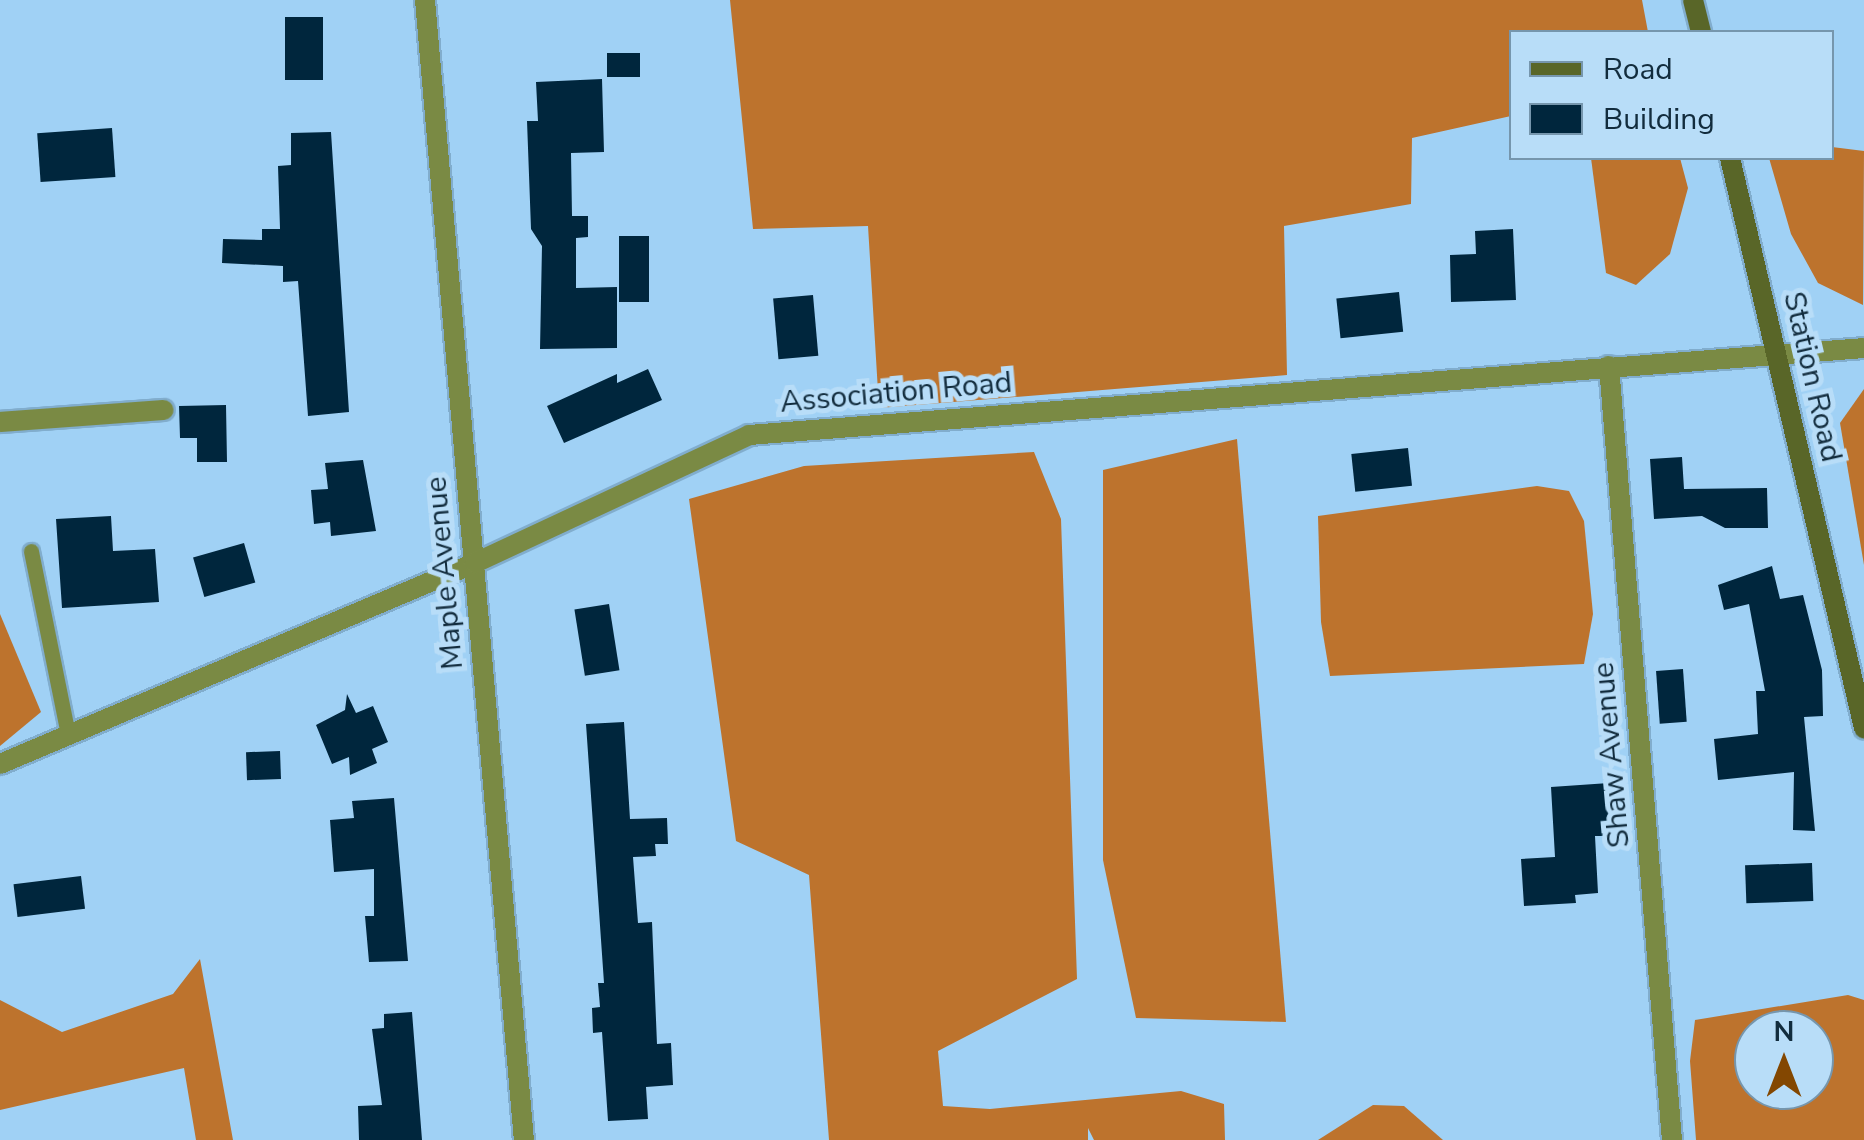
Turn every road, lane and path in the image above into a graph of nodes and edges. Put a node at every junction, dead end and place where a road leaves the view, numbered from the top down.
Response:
1 (425, 0) edge
2 (1693, 0) edge
3 (1700, 30) edge
4 (1730, 160) edge
5 (1864, 348) edge
6 (1776, 354) junction
7 (1609, 366) junction
8 (164, 410) dead end
9 (0, 422) edge
10 (31, 552) dead end
11 (475, 563) junction
12 (1864, 728) edge
13 (68, 734) junction
14 (0, 764) edge
15 (524, 1140) edge
16 (1672, 1140) edge

1 - 11 street, Maple Avenue
2 - 3 main road
4 - 6 main road, Station Road
5 - 6 street, Association Road
6 - 7 street, Association Road
6 - 12 main road, Station Road
7 - 11 street, Association Road
7 - 16 street, Shaw Avenue
8 - 9 street
10 - 13 lane
11 - 13 street, Association Road
11 - 15 street, Maple Avenue
13 - 14 street, Association Road

